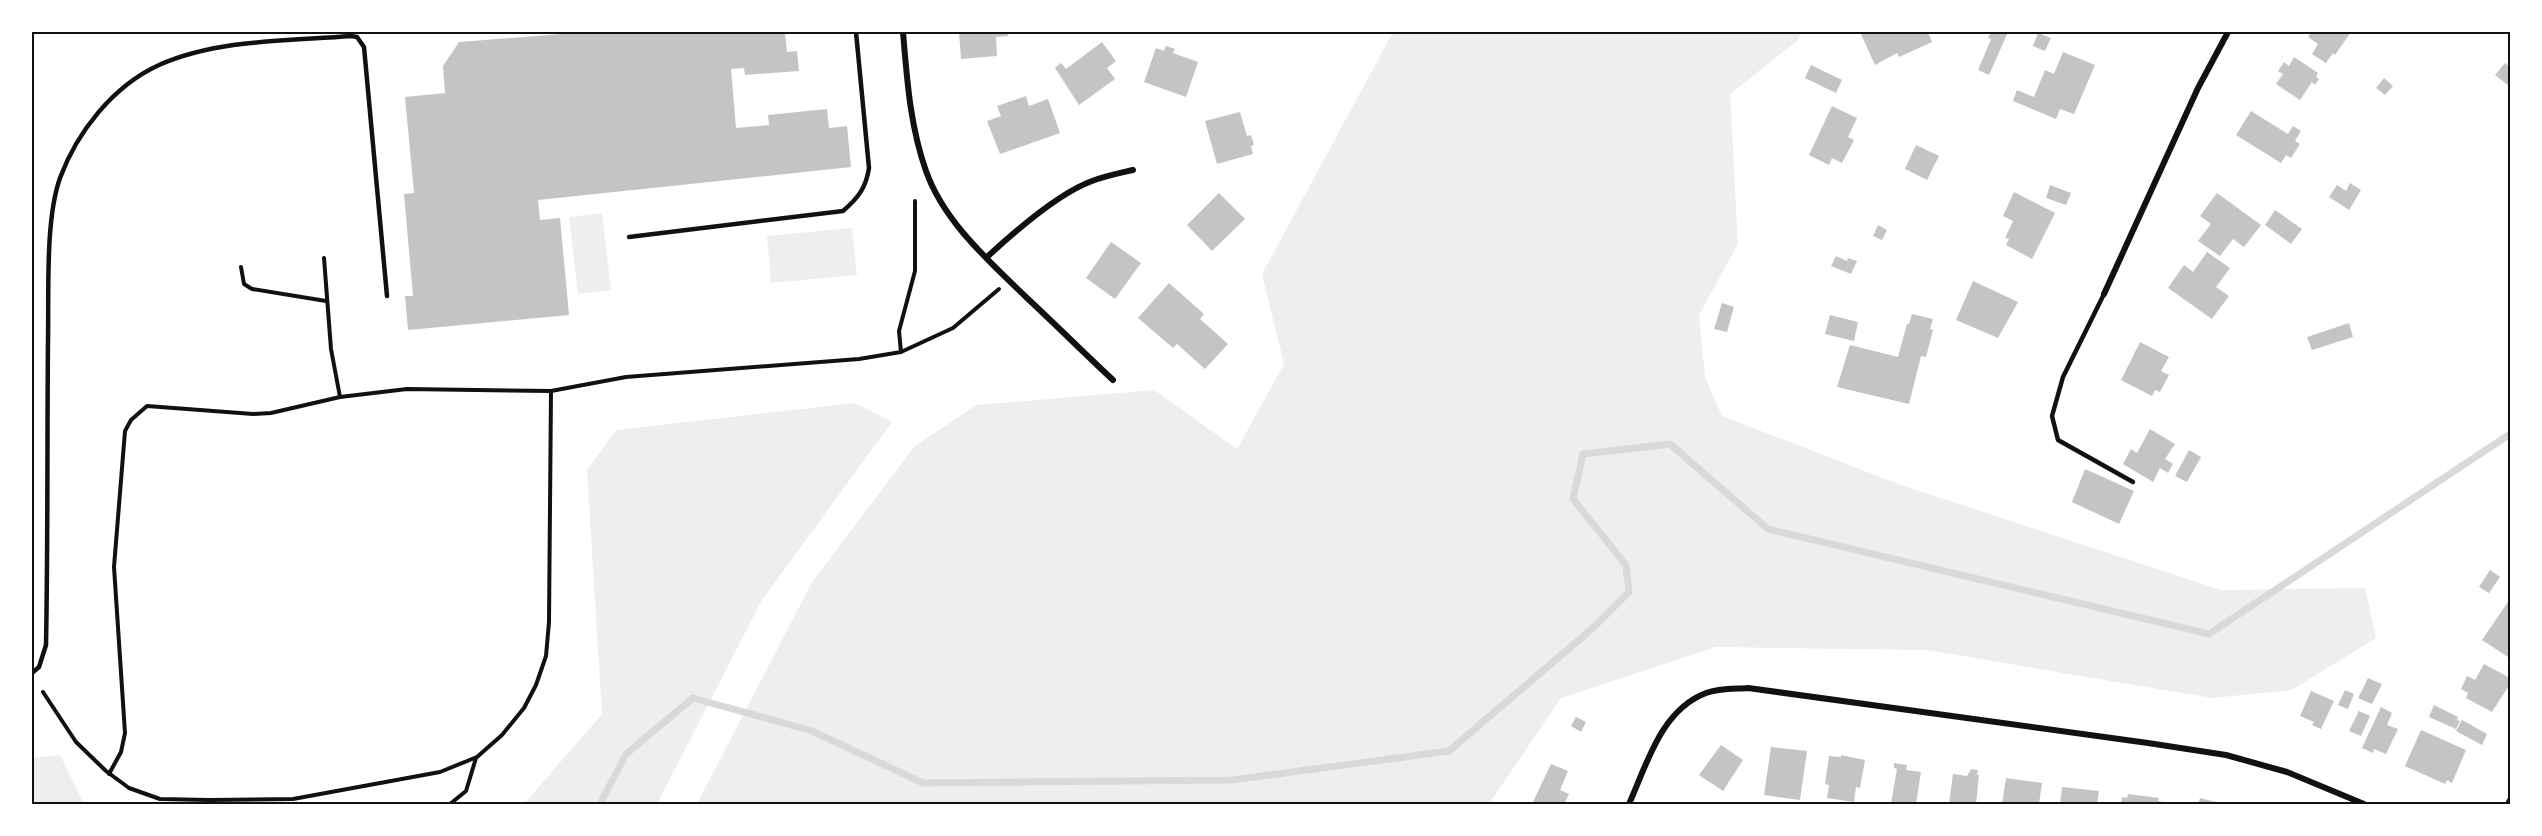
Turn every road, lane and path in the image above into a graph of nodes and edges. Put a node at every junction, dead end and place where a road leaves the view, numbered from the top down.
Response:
1 (856, 32) edge
2 (903, 32) edge
3 (2228, 32) edge
4 (1133, 170) dead end
5 (915, 201) dead end
6 (630, 237) dead end
7 (987, 257) junction
8 (324, 258) dead end
9 (241, 267) dead end
10 (1009, 280) junction
11 (2104, 294) joint
12 (387, 296) dead end
13 (326, 301) junction
14 (901, 352) junction
15 (1113, 380) dead end
16 (551, 391) junction
17 (340, 397) junction
18 (2133, 482) dead end
19 (32, 673) edge
20 (43, 692) dead end
21 (477, 757) junction
22 (109, 774) junction
23 (2511, 800) edge
24 (450, 804) edge
25 (1629, 804) edge
26 (2364, 804) edge
27 (2508, 804) edge

1 - 6 lane
2 - 7 street
3 - 11 street
4 - 7 street
5 - 14 path
7 - 10 street
8 - 13 path
9 - 13 path
10 - 14 path
10 - 15 street
11 - 18 lane
12 - 19 lane
13 - 17 path
14 - 16 path
16 - 17 path
16 - 21 path
17 - 22 path
20 - 22 path
21 - 22 path
21 - 24 path
23 - 27 street
25 - 26 street

